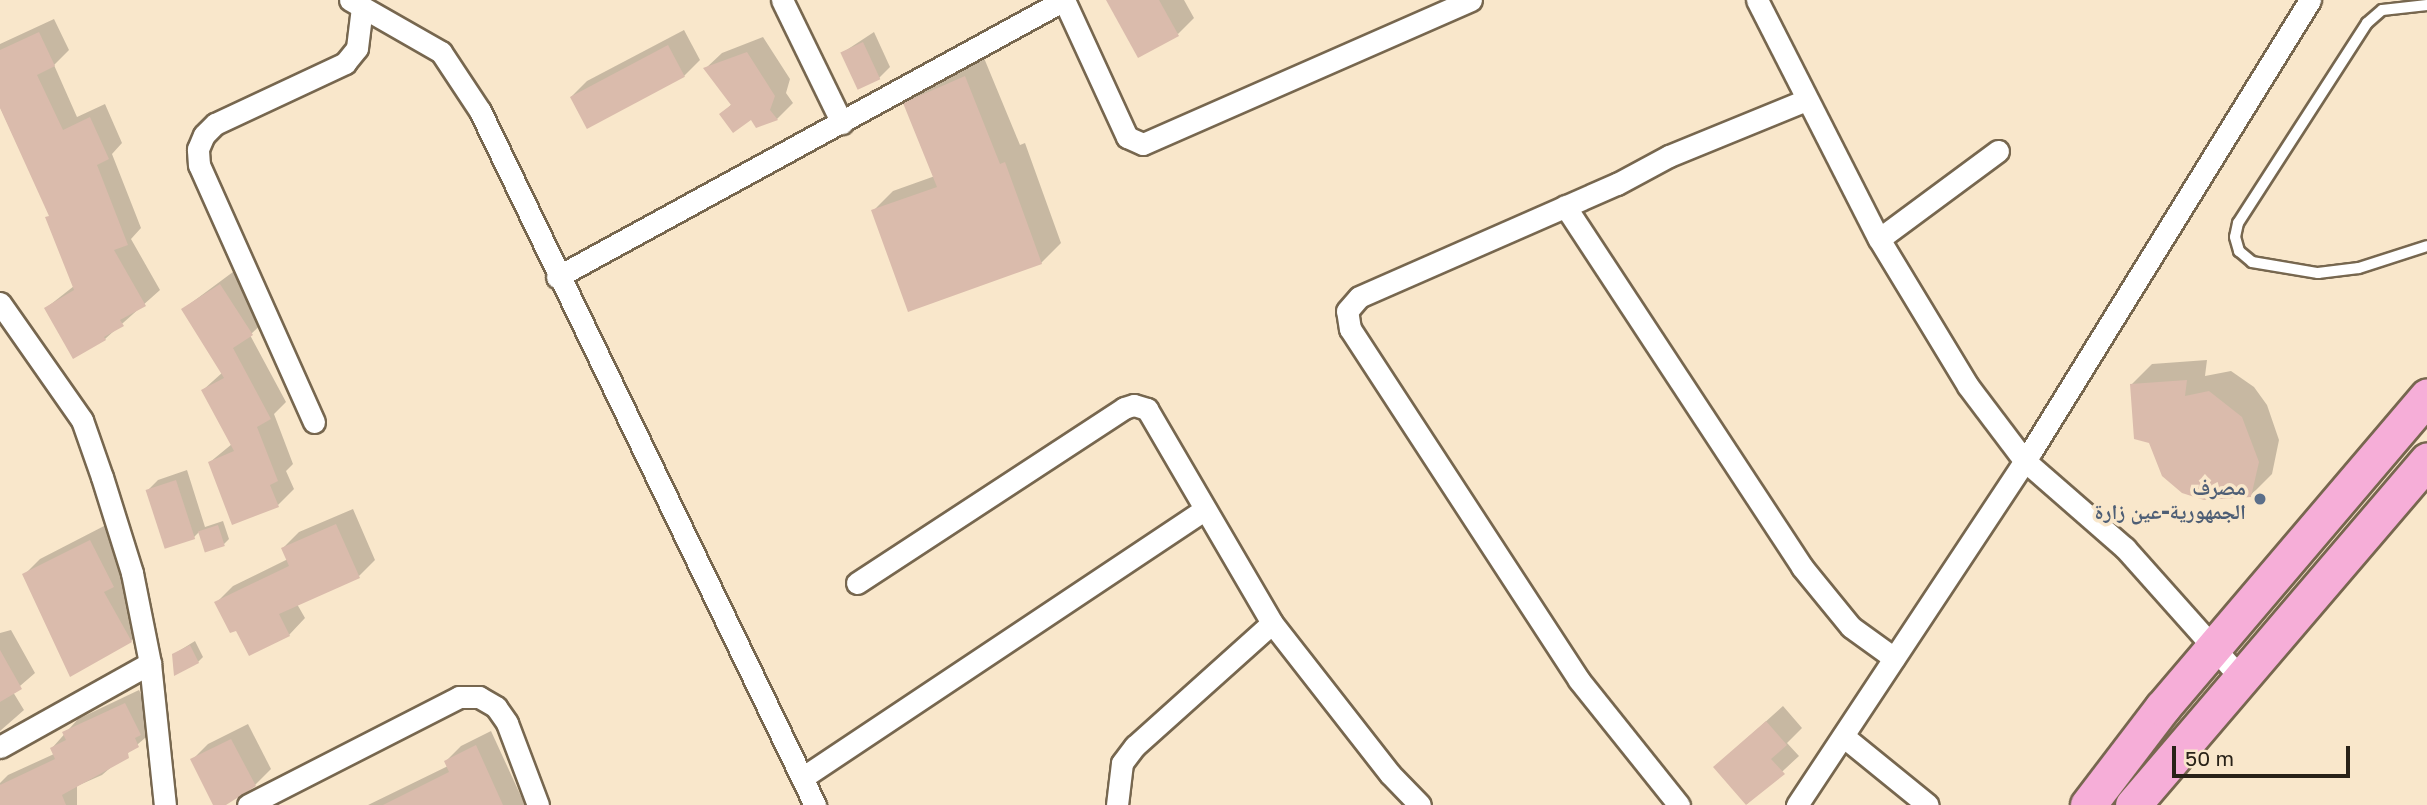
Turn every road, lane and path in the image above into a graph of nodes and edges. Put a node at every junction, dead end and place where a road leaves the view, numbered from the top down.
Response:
1 (782, 0) edge
2 (1064, 0) edge
3 (1471, 0) edge
4 (1757, 0) edge
5 (2310, 0) edge
6 (356, 5) edge
7 (2427, 5) edge
8 (1806, 100) junction
9 (842, 123) junction
10 (1998, 152) dead end
11 (1565, 206) junction
12 (1879, 239) junction
13 (2427, 246) edge
14 (557, 277) junction
15 (0, 303) edge
16 (2427, 397) edge
17 (314, 422) dead end
18 (2024, 460) junction
19 (2426, 464) edge
20 (1204, 510) junction
21 (857, 583) dead end
22 (1272, 623) junction
23 (2212, 648) junction
24 (1894, 658) junction
25 (149, 663) junction
26 (2240, 677) junction
27 (1843, 736) junction
28 (0, 747) edge
29 (802, 778) junction
30 (165, 805) edge
31 (248, 805) edge
32 (538, 805) edge
33 (815, 805) edge
34 (1117, 805) edge
35 (1420, 805) edge
36 (1679, 805) edge
37 (1797, 805) edge
38 (1928, 805) edge
39 (2088, 805) edge
40 (2133, 805) edge

1 - 9 street
2 - 3 street
2 - 9 street
4 - 8 street
5 - 18 street
6 - 14 street
6 - 17 street
7 - 13 lane
8 - 11 street
8 - 12 street
9 - 14 street
10 - 12 street
11 - 24 street
11 - 36 street
12 - 18 street
14 - 29 street
15 - 25 street
16 - 23 highway
18 - 23 street
18 - 24 street
19 - 26 highway
20 - 21 street
20 - 22 street
20 - 29 street
22 - 34 street
22 - 35 street
23 - 26 street
23 - 39 highway
24 - 27 street
25 - 28 street
25 - 30 street
26 - 40 highway
27 - 37 street
27 - 38 street
29 - 33 street
31 - 32 street

